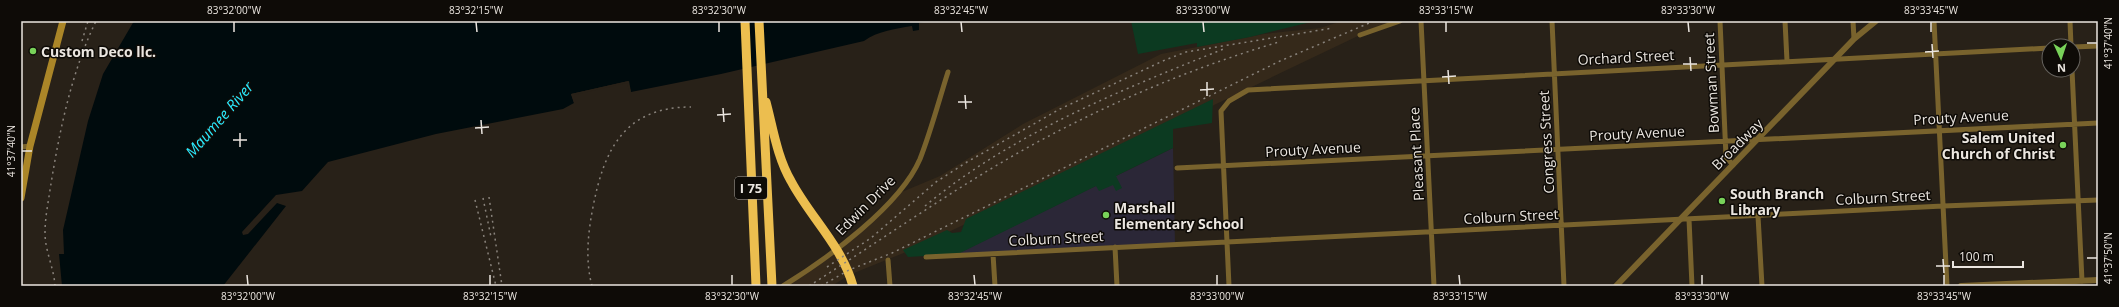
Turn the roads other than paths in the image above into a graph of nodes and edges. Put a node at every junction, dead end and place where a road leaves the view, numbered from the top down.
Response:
1 (63, 21) edge
2 (745, 21) edge
3 (759, 21) edge
4 (1400, 21) edge
5 (1421, 21) edge
6 (1552, 21) edge
7 (1720, 21) edge
8 (1785, 21) edge
9 (1854, 21) edge
10 (1876, 21) edge
11 (1934, 21) edge
12 (2070, 21) edge
13 (1360, 35) dead end
14 (2071, 38) edge
15 (1854, 39) junction
16 (2081, 46) edge
17 (2098, 46) edge
18 (2041, 48) edge
19 (1936, 54) junction
20 (1836, 60) junction
21 (1787, 61) junction
22 (1722, 65) junction
23 (948, 72) dead end
24 (1554, 73) junction
25 (2072, 78) edge
26 (1424, 80) junction
27 (762, 87) junction
28 (2098, 123) edge
29 (2075, 124) junction
30 (1939, 130) junction
31 (1759, 139) junction
32 (1726, 141) junction
33 (30, 146) junction
34 (21, 147) edge
35 (1558, 149) junction
36 (1428, 155) junction
37 (1223, 165) junction
38 (1733, 165) junction
39 (1177, 168) dead end
40 (21, 198) edge
41 (2098, 200) edge
42 (2078, 201) junction
43 (1943, 206) junction
44 (1758, 216) junction
45 (1680, 219) junction
46 (1688, 219) junction
47 (1562, 226) junction
48 (1431, 232) junction
49 (1226, 241) junction
50 (1115, 247) junction
51 (993, 254) junction
52 (926, 257) dead end
53 (888, 260) dead end
54 (2098, 280) edge
55 (2082, 281) junction
56 (756, 285) edge
57 (772, 286) edge
58 (783, 286) edge
59 (853, 286) edge
60 (890, 286) edge
61 (995, 286) edge
62 (1117, 286) edge
63 (1229, 286) edge
64 (1434, 286) edge
65 (1564, 286) edge
66 (1616, 286) edge
67 (1692, 286) edge
68 (1762, 286) edge
69 (1947, 286) edge
70 (1960, 286) edge
71 (1980, 286) edge

1 - 33 main road
2 - 56 highway, I 75
3 - 27 highway, I 75 / I 75
4 - 13 street
5 - 26 street, Pleasant Place
6 - 24 street, Congress Street
7 - 22 street, Bowman Street
8 - 21 street
9 - 15 street
10 - 15 street, Broadway
11 - 19 street
12 - 14 street
15 - 20 street, Broadway
16 - 17 street
18 - 19 street, Orchard Street
19 - 20 street, Orchard Street
19 - 30 street
20 - 21 street, Orchard Street
20 - 31 street, Broadway
21 - 22 street, Orchard Street
22 - 24 street, Orchard Street
22 - 32 street, Bowman Street
23 - 58 street, Edwin Drive
24 - 26 street, Orchard Street
24 - 35 street, Congress Street
25 - 29 street
26 - 36 street, Pleasant Place
26 - 37 street, Orchard Street
27 - 57 highway, I 75 / I 75
27 - 59 highway
28 - 29 street, Prouty Avenue
29 - 30 street, Prouty Avenue
29 - 42 street
30 - 31 street, Prouty Avenue
30 - 43 street
31 - 32 street, Prouty Avenue
31 - 38 street, Broadway
32 - 35 street, Prouty Avenue
32 - 38 street, Bowman Street
33 - 34 street
33 - 40 main road
35 - 36 street, Prouty Avenue
35 - 47 street, Congress Street
36 - 37 street, Prouty Avenue
36 - 48 street, Pleasant Place
37 - 39 street, Prouty Avenue
37 - 49 street
38 - 45 street, Broadway
41 - 42 street, Colburn Street
42 - 43 street, Colburn Street
42 - 55 street
43 - 44 street, Colburn Street
43 - 69 street
44 - 46 street, Colburn Street
44 - 68 street
45 - 46 street, Colburn Street
45 - 47 street, Colburn Street
45 - 66 street, Broadway
46 - 67 street
47 - 48 street, Colburn Street
47 - 65 street, Congress Street
48 - 49 street, Colburn Street
48 - 64 street, Pleasant Place
49 - 50 street, Colburn Street
49 - 63 street
50 - 51 street, Colburn Street
50 - 62 street
51 - 52 street, Colburn Street
51 - 61 street
53 - 60 street
54 - 55 street
55 - 71 street
70 - 71 street

